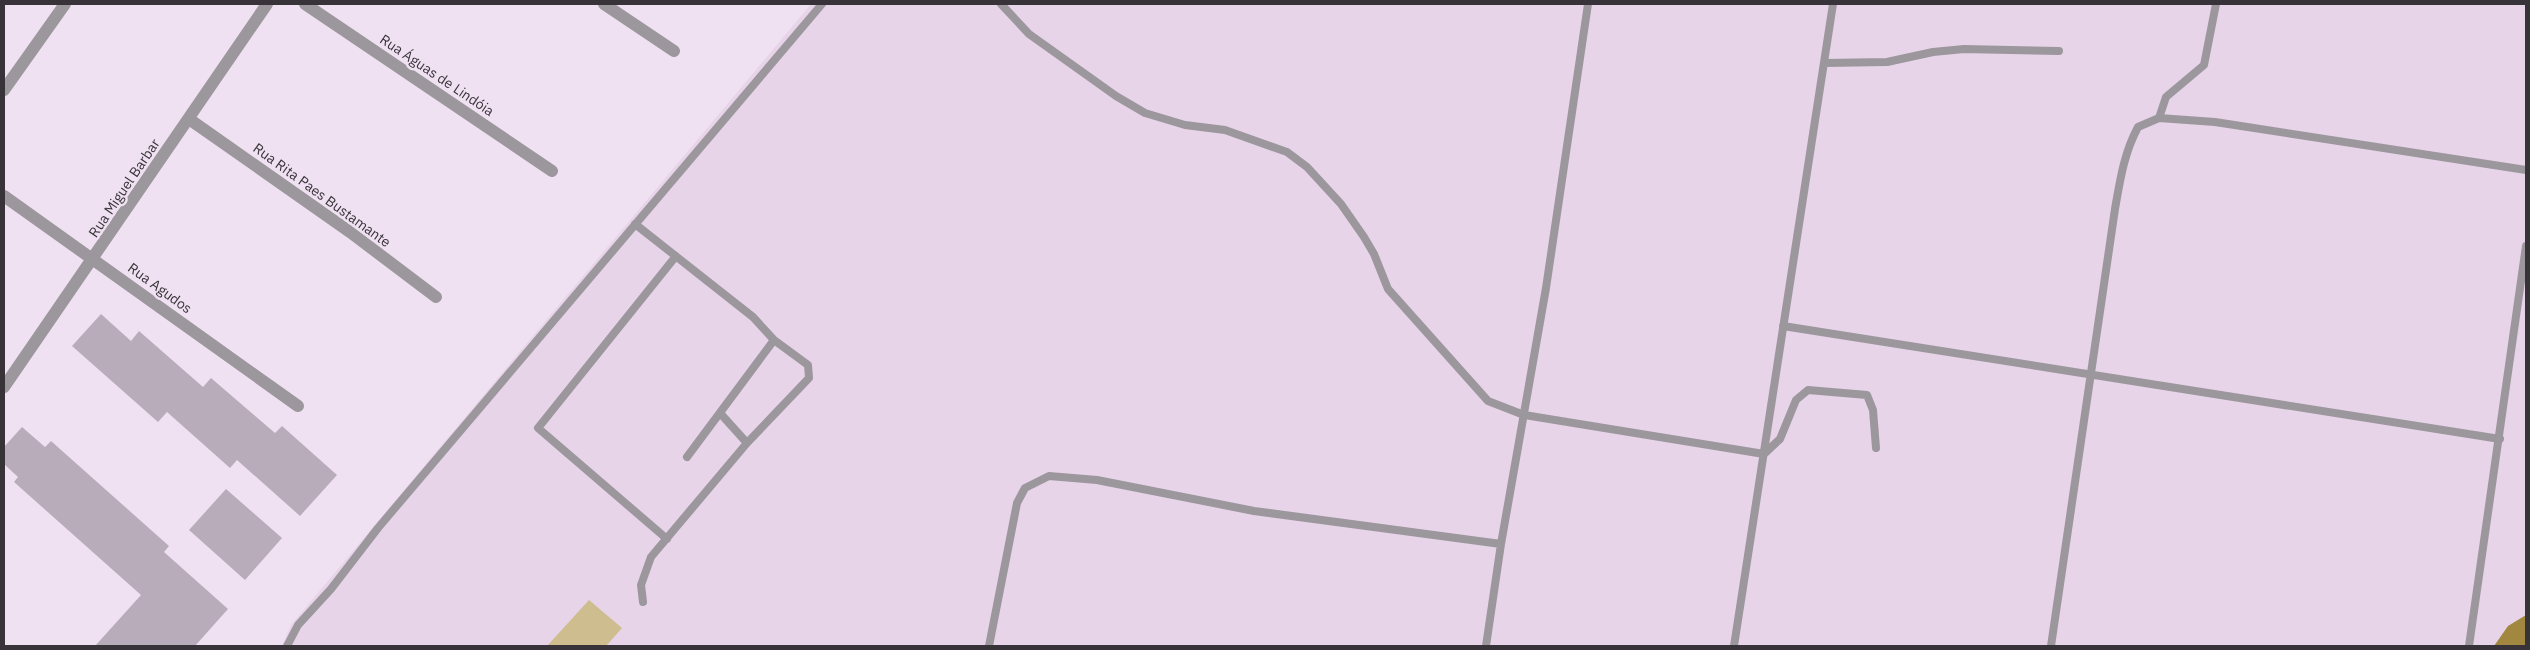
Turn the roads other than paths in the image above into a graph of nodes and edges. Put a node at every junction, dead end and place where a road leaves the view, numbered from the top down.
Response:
1 (65, 4) edge
2 (267, 4) edge
3 (305, 4) edge
4 (604, 4) edge
5 (822, 4) edge
6 (1001, 4) edge
7 (1588, 4) edge
8 (1833, 4) edge
9 (2216, 4) edge
10 (674, 52) dead end
11 (2059, 52) dead end
12 (1824, 63) junction
13 (4, 90) edge
14 (2159, 118) junction
15 (189, 119) junction
16 (2526, 170) edge
17 (552, 171) dead end
18 (4, 196) edge
19 (635, 224) junction
20 (2526, 246) edge
21 (676, 256) junction
22 (93, 259) junction
23 (436, 297) dead end
24 (1784, 326) junction
25 (774, 340) junction
26 (2092, 375) junction
27 (4, 387) edge
28 (298, 406) dead end
29 (720, 413) junction
30 (1524, 415) junction
31 (2500, 439) junction
32 (747, 443) junction
33 (1876, 448) dead end
34 (1764, 454) junction
35 (687, 457) dead end
36 (667, 539) junction
37 (1501, 544) junction
38 (643, 602) dead end
39 (287, 646) edge
40 (989, 646) edge
41 (1486, 646) edge
42 (1734, 646) edge
43 (2050, 646) edge
44 (2469, 646) edge

1 - 13 street
2 - 15 street, Rua Miguel Barbar
3 - 17 street, Rua Águas de Lindóia
4 - 10 street
5 - 19 lane
6 - 30 lane
7 - 30 lane
8 - 12 lane
9 - 14 lane
11 - 12 lane
12 - 24 lane
14 - 16 lane
14 - 26 lane
15 - 22 street, Rua Miguel Barbar
15 - 23 street, Rua Rita Paes Bustamante
18 - 22 street, Rua Agudos
19 - 21 lane
19 - 39 lane
20 - 31 lane
21 - 25 lane
21 - 36 lane
22 - 27 street, Rua Miguel Barbar
22 - 28 street, Rua Agudos
24 - 26 lane
24 - 34 lane
25 - 29 lane
25 - 32 lane
26 - 31 lane
26 - 43 lane
29 - 32 lane
29 - 35 lane
30 - 34 lane
30 - 37 lane
31 - 44 lane
32 - 36 lane
33 - 34 lane
34 - 42 lane
36 - 38 lane
37 - 40 lane
37 - 41 lane

